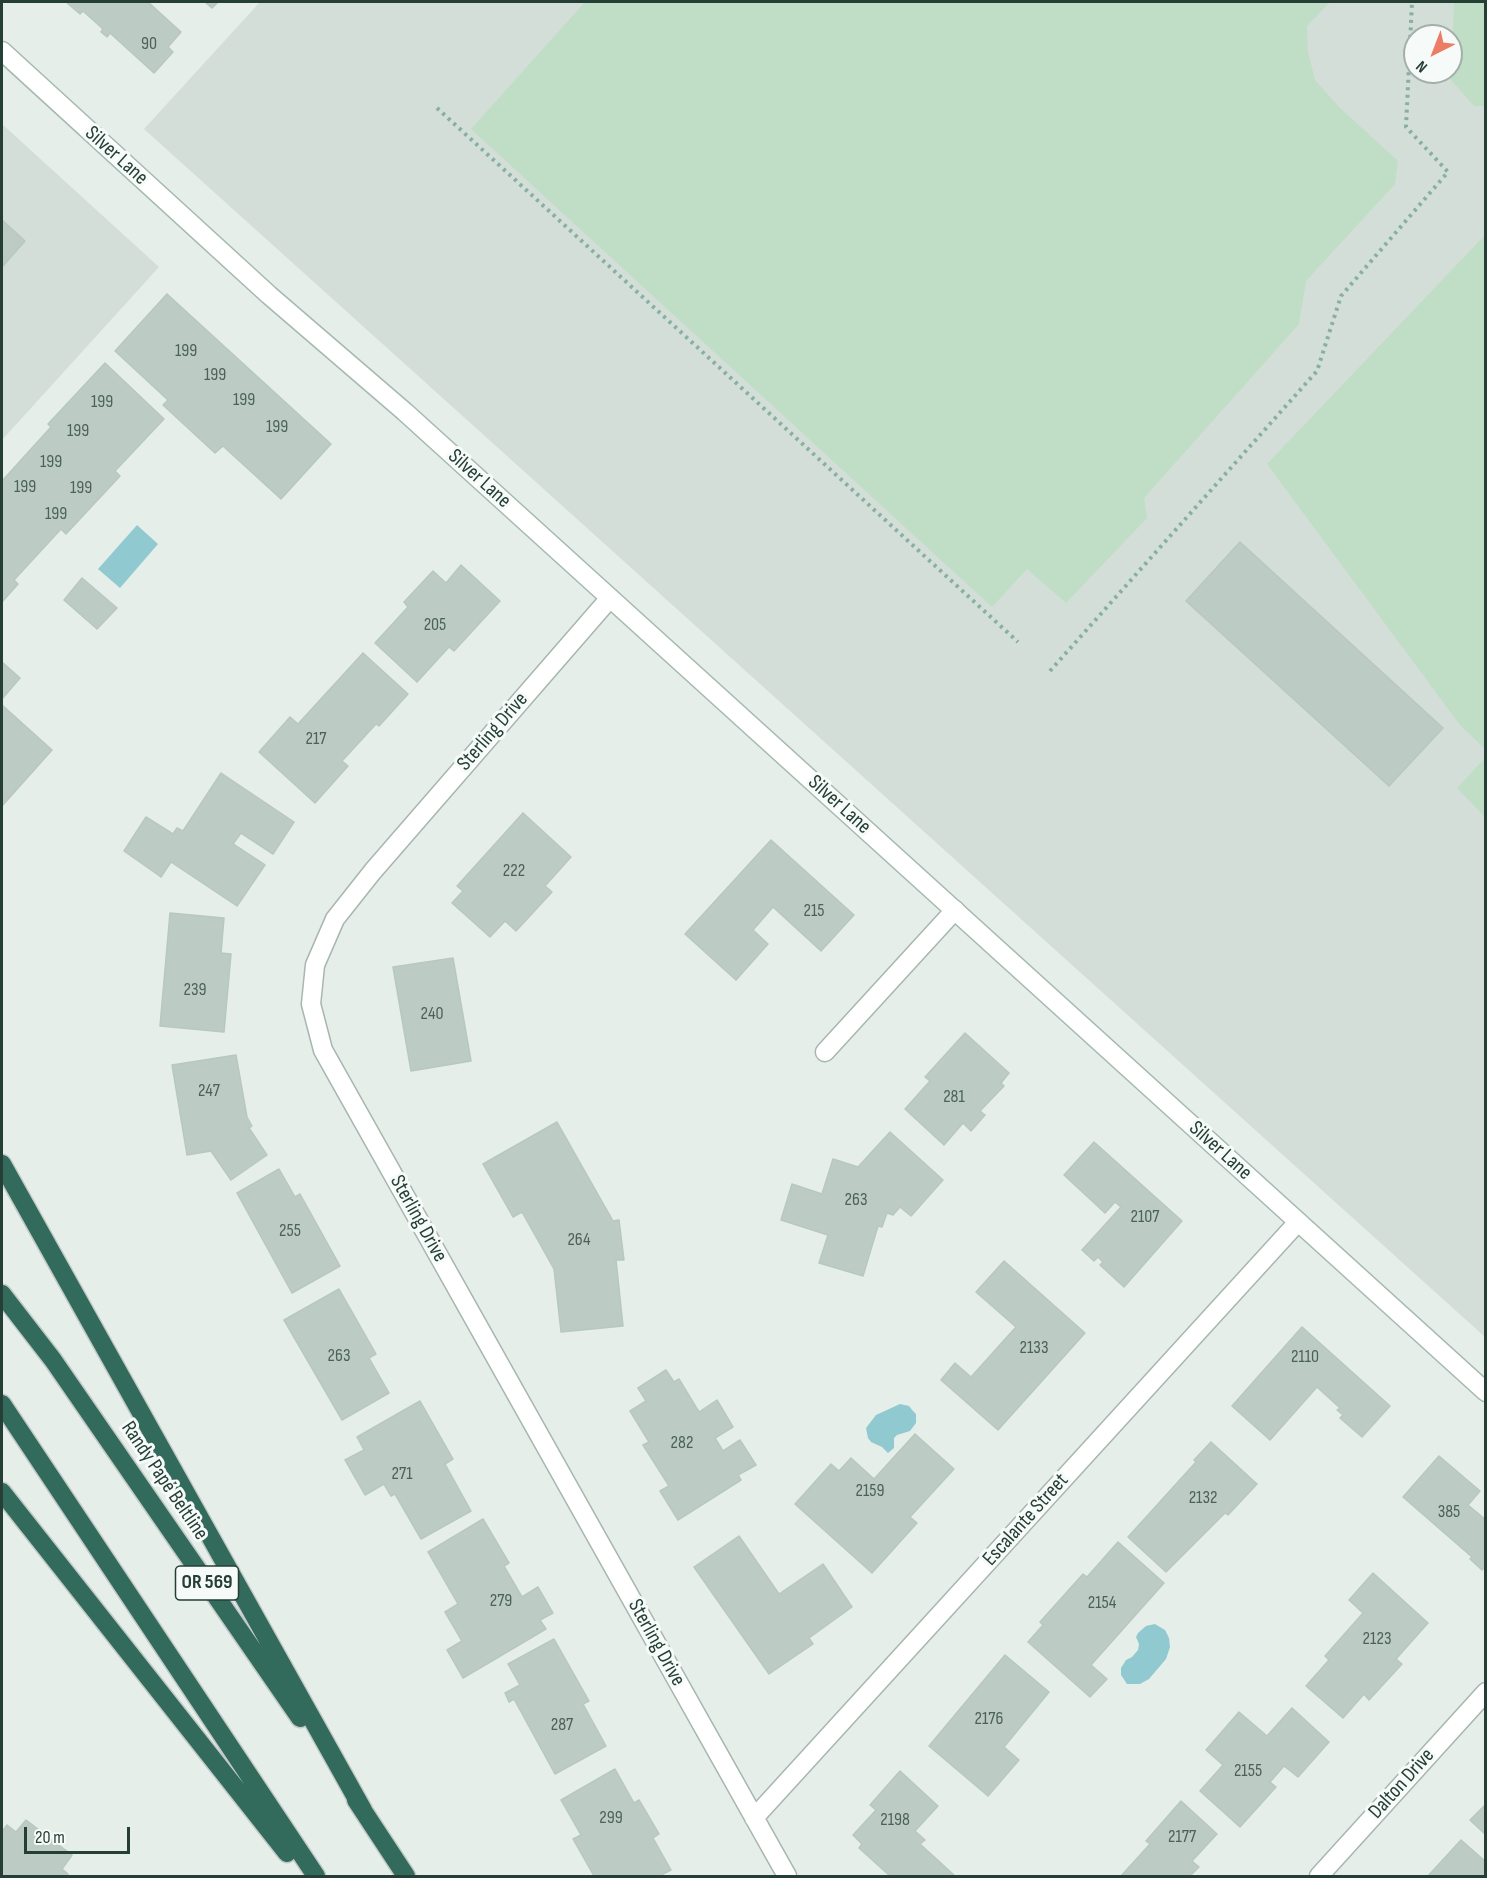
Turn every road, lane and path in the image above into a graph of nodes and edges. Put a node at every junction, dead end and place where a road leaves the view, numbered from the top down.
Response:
1 (1412, 2) edge
2 (2, 51) edge
3 (437, 108) dead end
4 (610, 598) junction
5 (1018, 642) dead end
6 (1050, 671) dead end
7 (955, 910) junction
8 (825, 1052) dead end
9 (2, 1164) edge
10 (1298, 1222) junction
11 (2, 1294) edge
12 (1485, 1392) edge
13 (2, 1404) edge
14 (2, 1492) edge
15 (1485, 1692) edge
16 (363, 1810) junction
17 (754, 1818) junction
18 (306, 1876) edge
19 (316, 1876) edge
20 (406, 1876) edge
21 (787, 1876) edge
22 (1319, 1876) edge

1 - 6 path
2 - 4 street, Silver Lane
3 - 5 path
4 - 7 street, Silver Lane
4 - 17 street, Sterling Drive
7 - 8 street
7 - 10 street, Silver Lane
9 - 16 highway
10 - 12 street, Silver Lane
10 - 17 street, Escalante Street
11 - 16 highway, Randy Papé Beltline / OR 569
13 - 19 highway
14 - 18 highway
15 - 22 street, Dalton Drive
16 - 20 highway, Randy Papé Beltline / OR 569
17 - 21 street, Sterling Drive

